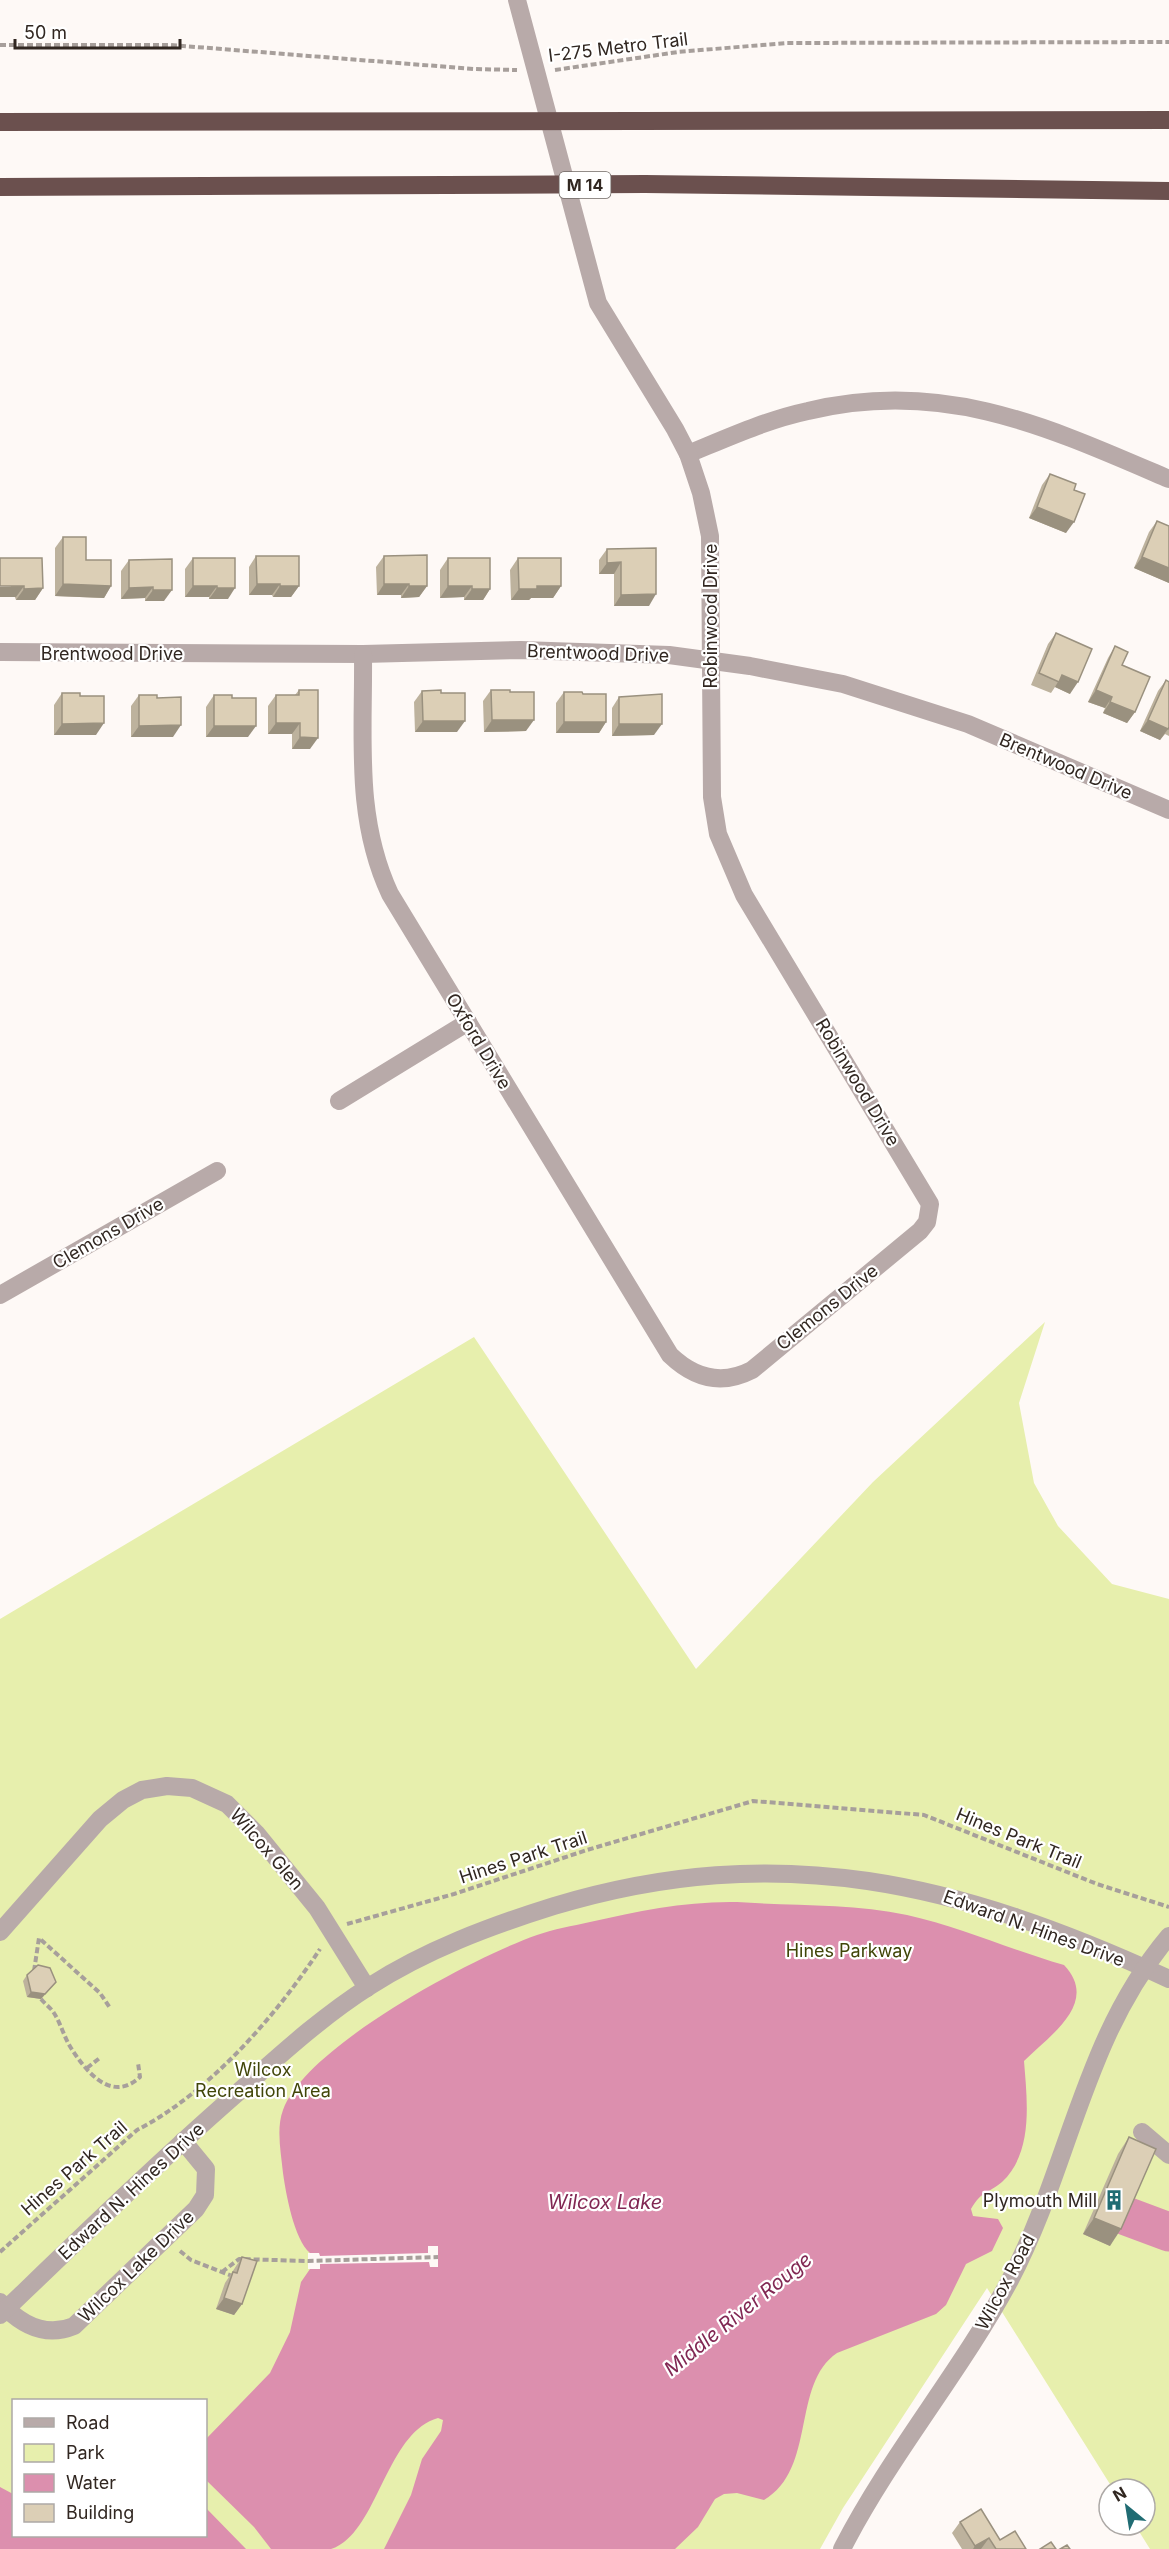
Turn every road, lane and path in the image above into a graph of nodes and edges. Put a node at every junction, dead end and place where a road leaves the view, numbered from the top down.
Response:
1 (517, 0) edge
2 (1169, 42) edge
3 (0, 45) edge
4 (520, 70) dead end
5 (554, 70) dead end
6 (1169, 120) edge
7 (0, 123) edge
8 (0, 187) edge
9 (1169, 191) edge
10 (688, 454) junction
11 (1169, 479) edge
12 (0, 652) edge
13 (363, 654) junction
14 (710, 661) junction
15 (1169, 810) edge
16 (468, 1022) junction
17 (339, 1101) dead end
18 (217, 1171) dead end
19 (930, 1214) joint
20 (0, 1295) edge
21 (711, 1378) joint
22 (1169, 1907) edge
23 (0, 1932) edge
24 (334, 1934) junction
25 (1169, 1936) edge
26 (1143, 1967) junction
27 (34, 1971) edge
28 (1169, 1978) edge
29 (366, 1988) junction
30 (41, 1999) edge
31 (110, 2008) dead end
32 (102, 2057) dead end
33 (138, 2063) dead end
34 (87, 2068) junction
35 (1142, 2132) dead end
36 (183, 2141) junction
37 (1169, 2155) edge
38 (165, 2240) junction
39 (0, 2252) edge
40 (438, 2257) dead end
41 (222, 2272) junction
42 (232, 2276) edge
43 (2, 2309) edge
44 (842, 2549) edge

1 - 10 street, Robinwood Drive
2 - 5 path, I-275 Metro Trail
3 - 4 path
6 - 7 highway
8 - 9 highway, M 14
10 - 11 street
10 - 14 street, Robinwood Drive
12 - 13 street, Brentwood Drive
13 - 14 street, Brentwood Drive
13 - 16 street, Oxford Drive
14 - 15 street, Brentwood Drive
14 - 19 street, Robinwood Drive
16 - 17 street
16 - 21 street, Oxford Drive
18 - 20 street, Clemons Drive
19 - 21 street, Clemons Drive
22 - 24 path, Hines Park Trail
23 - 24 street, Wilcox Glen
24 - 29 street, Wilcox Glen
24 - 39 path, Hines Park Trail
25 - 26 street, Wilcox Road
26 - 28 street, Edward N. Hines Drive
26 - 29 street, Edward N. Hines Drive
26 - 44 street, Wilcox Road
27 - 31 path
29 - 36 street, Edward N. Hines Drive
30 - 34 path
32 - 34 path
33 - 34 path
35 - 37 street
36 - 38 street, Wilcox Lake Drive
36 - 43 street, Edward N. Hines Drive
38 - 41 path
38 - 43 street, Wilcox Lake Drive
40 - 41 path
41 - 42 path

